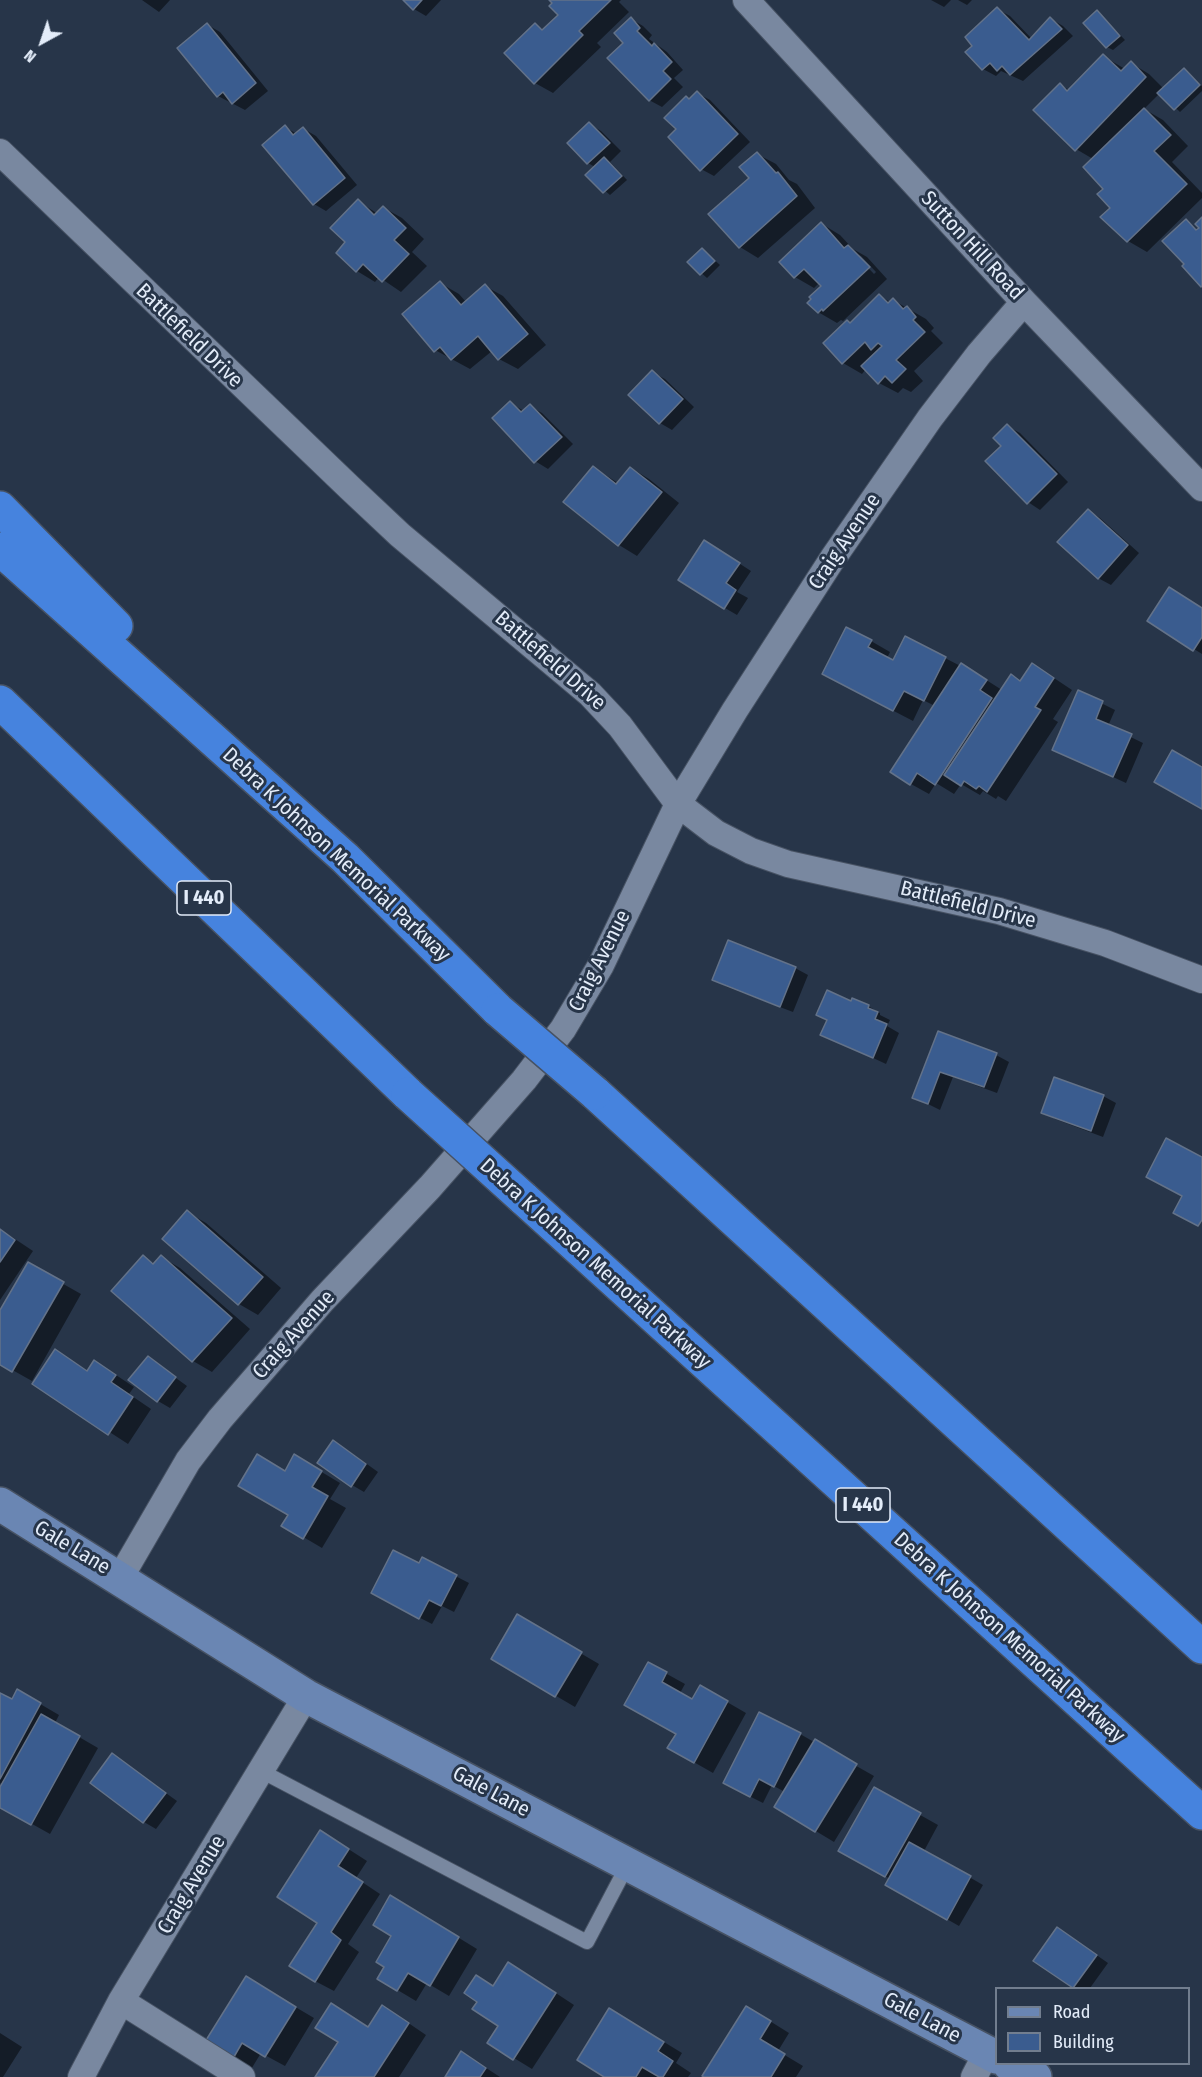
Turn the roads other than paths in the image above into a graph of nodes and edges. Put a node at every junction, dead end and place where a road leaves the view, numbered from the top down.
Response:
1 (746, 0) edge
2 (0, 152) edge
3 (1024, 302) junction
4 (1202, 488) edge
5 (0, 508) edge
6 (0, 549) edge
7 (0, 702) edge
8 (678, 804) junction
9 (345, 858) junction
10 (1202, 980) edge
11 (0, 1504) edge
12 (120, 1578) junction
13 (1202, 1647) edge
14 (306, 1696) junction
15 (261, 1771) junction
16 (1202, 1813) edge
17 (628, 1864) junction
18 (121, 2001) junction
19 (992, 2062) edge
20 (1001, 2065) edge
21 (81, 2077) edge
22 (242, 2077) edge
23 (1035, 2077) edge

1 - 3 street, Sutton Hill Road
2 - 8 street, Battlefield Drive
3 - 4 street, Sutton Hill Road
3 - 8 street, Craig Avenue
5 - 9 highway
6 - 9 highway, Debra K Johnson Memorial Parkway
7 - 16 highway, Debra K Johnson Memorial Parkway / I 440, bridge
8 - 10 street, Battlefield Drive
8 - 12 street, Craig Avenue
9 - 13 highway, Debra K Johnson Memorial Parkway, bridge
11 - 12 street, Gale Lane
12 - 14 street, Gale Lane
14 - 15 street, Craig Avenue
14 - 17 street, Gale Lane
15 - 17 lane
15 - 18 street, Craig Avenue
17 - 19 street, Gale Lane
18 - 21 street, Craig Avenue
18 - 22 street
20 - 23 street, Gale Lane

